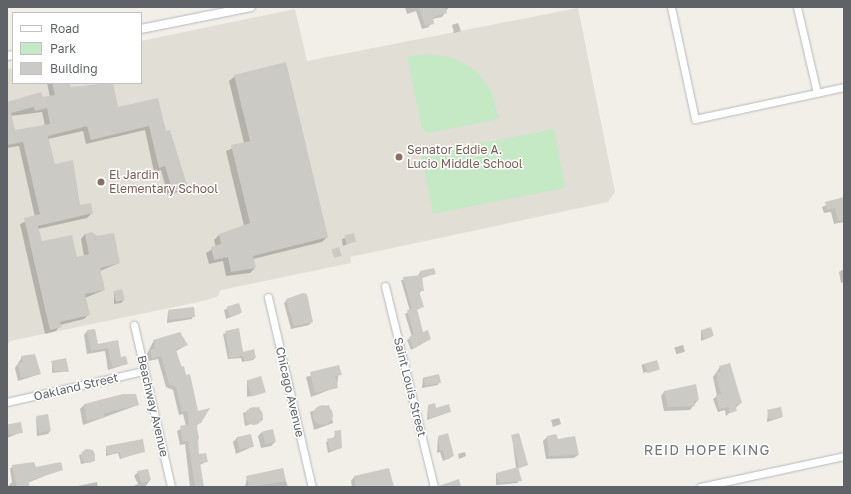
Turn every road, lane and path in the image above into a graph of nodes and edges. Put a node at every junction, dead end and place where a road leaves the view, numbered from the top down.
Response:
1 (251, 7) edge
2 (670, 7) edge
3 (797, 7) edge
4 (142, 29) edge
5 (844, 87) edge
6 (817, 93) junction
7 (385, 286) dead end
8 (268, 297) dead end
9 (134, 325) dead end
10 (144, 371) junction
11 (7, 402) edge
12 (844, 456) edge
13 (171, 487) edge
14 (312, 487) edge
15 (434, 487) edge
16 (700, 487) edge

1 - 4 street
2 - 6 street
3 - 6 street
5 - 6 street
7 - 15 street, Saint Louis Street
8 - 14 street, Chicago Avenue
9 - 10 street, Beachway Avenue
10 - 11 street, Oakland Street
10 - 13 street, Beachway Avenue
12 - 16 street

